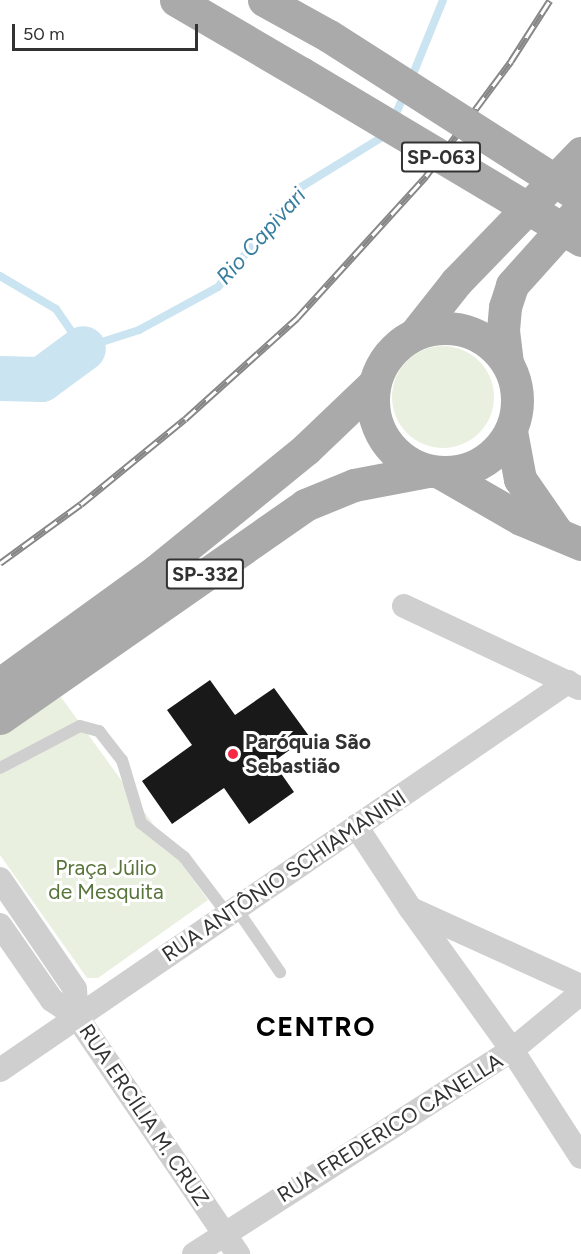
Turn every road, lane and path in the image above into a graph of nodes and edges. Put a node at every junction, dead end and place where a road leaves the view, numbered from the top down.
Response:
1 (176, 0) edge
2 (264, 0) edge
3 (581, 153) edge
4 (581, 197) edge
5 (581, 208) edge
6 (581, 240) edge
7 (415, 334) junction
8 (507, 363) junction
9 (373, 385) junction
10 (511, 431) junction
11 (435, 472) junction
12 (570, 539) edge
13 (404, 606) dead end
14 (0, 684) edge
15 (574, 685) edge
16 (0, 718) edge
17 (0, 768) edge
18 (356, 826) junction
19 (0, 879) edge
20 (410, 908) junction
21 (232, 912) junction
22 (0, 925) edge
23 (280, 972) dead end
24 (581, 986) edge
25 (581, 993) edge
26 (73, 1020) junction
27 (512, 1050) junction
28 (0, 1070) edge
29 (581, 1157) edge
30 (224, 1233) junction
31 (194, 1254) edge
32 (237, 1254) edge

1 - 6 main road, SP-063, bridge
2 - 4 main road, SP-063, bridge
3 - 7 main road, SP-332
5 - 8 main road, SP-332
7 - 8 main road, SP-332
7 - 9 main road, SP-332
8 - 10 main road, SP-332
9 - 11 main road, SP-332
9 - 14 main road, SP-332
10 - 11 main road, SP-332
10 - 12 main road
11 - 12 main road
11 - 16 main road, SP-332
13 - 15 street
15 - 18 street, RUA ANTÔNIO SCHIAMANINI
17 - 21 lane
18 - 20 street
18 - 21 street, RUA ANTÔNIO SCHIAMANINI
19 - 26 street
20 - 24 street
20 - 27 street
21 - 23 lane
21 - 26 street, RUA ANTÔNIO SCHIAMANINI
22 - 26 street, RUA ERCÍLIA M. CRUZ
25 - 27 street, RUA FREDERICO CANELLA
26 - 28 street, RUA ANTÔNIO SCHIAMANINI
26 - 30 street, RUA ERCÍLIA M. CRUZ
27 - 29 street
27 - 30 street, RUA FREDERICO CANELLA
30 - 31 street, RUA FREDERICO CANELLA
30 - 32 street, RUA ERCÍLIA M. CRUZ

